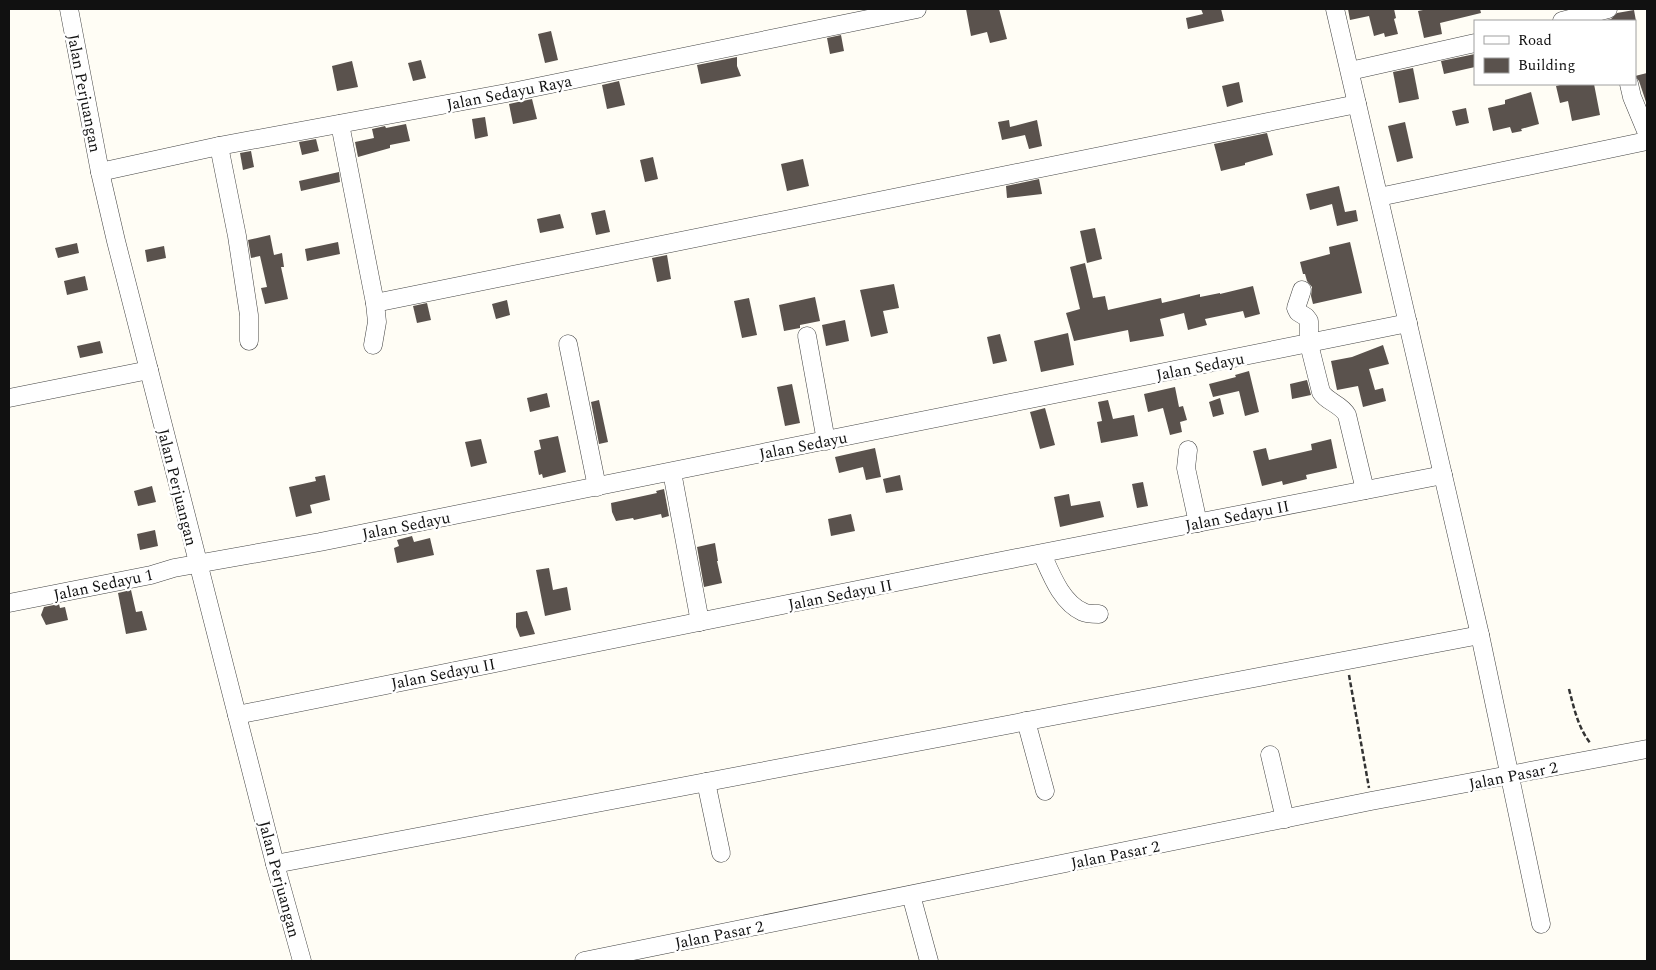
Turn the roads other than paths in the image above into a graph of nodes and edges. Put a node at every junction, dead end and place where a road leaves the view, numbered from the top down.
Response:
1 (69, 9) edge
2 (917, 9) edge
3 (1335, 9) edge
4 (1608, 9) edge
5 (1566, 20) edge
6 (1474, 43) edge
7 (1350, 71) junction
8 (1629, 85) edge
9 (1357, 104) junction
10 (340, 124) junction
11 (1647, 133) edge
12 (1647, 140) edge
13 (219, 146) junction
14 (100, 172) junction
15 (1379, 197) junction
16 (1302, 290) dead end
17 (375, 303) junction
18 (1408, 323) junction
19 (806, 336) dead end
20 (249, 341) dead end
21 (568, 344) dead end
22 (1309, 344) junction
23 (374, 345) dead end
24 (149, 370) junction
25 (9, 398) edge
26 (826, 441) junction
27 (1188, 450) dead end
28 (672, 472) junction
29 (1443, 475) junction
30 (597, 486) junction
31 (1365, 490) junction
32 (1198, 523) junction
33 (1042, 554) junction
34 (198, 565) junction
35 (9, 603) edge
36 (1098, 614) dead end
37 (700, 622) junction
38 (1480, 635) junction
39 (237, 715) junction
40 (1026, 721) junction
41 (1647, 749) edge
42 (1270, 754) dead end
43 (1501, 777) junction
44 (706, 782) junction
45 (1045, 791) dead end
46 (1285, 819) junction
47 (721, 853) dead end
48 (275, 864) junction
49 (911, 895) junction
50 (1541, 924) dead end
51 (302, 961) edge
52 (584, 961) edge
53 (929, 961) edge

1 - 14 street, Jalan Perjuangan
2 - 10 street, Jalan Sedayu Raya
3 - 7 street
4 - 5 street
6 - 7 street
7 - 9 street
8 - 11 street
9 - 15 street
9 - 17 street
10 - 13 street, Jalan Sedayu Raya
10 - 17 street
12 - 15 street
13 - 14 street, Jalan Sedayu Raya
13 - 20 street
14 - 24 street, Jalan Perjuangan
15 - 18 street
16 - 22 street
17 - 23 street
18 - 22 street, Jalan Sedayu
18 - 29 street
19 - 26 street
21 - 30 street
22 - 26 street, Jalan Sedayu
22 - 31 street
24 - 25 street
24 - 34 street, Jalan Perjuangan
26 - 28 street, Jalan Sedayu
27 - 32 street
28 - 30 street, Jalan Sedayu
28 - 37 street
29 - 31 street, Jalan Sedayu II
29 - 38 street
30 - 34 street, Jalan Sedayu
31 - 32 street, Jalan Sedayu II
32 - 33 street, Jalan Sedayu II
33 - 36 street
33 - 37 street, Jalan Sedayu II
34 - 35 street, Jalan Sedayu 1
34 - 39 street, Jalan Perjuangan
37 - 39 street, Jalan Sedayu II
38 - 40 street
38 - 43 street
39 - 48 street, Jalan Perjuangan
40 - 44 street
40 - 45 street
41 - 43 street, Jalan Pasar 2
42 - 46 street
43 - 46 street, Jalan Pasar 2
43 - 50 street
44 - 47 street
44 - 48 street
46 - 49 street, Jalan Pasar 2
48 - 51 street, Jalan Perjuangan
49 - 52 street, Jalan Pasar 2
49 - 53 street

